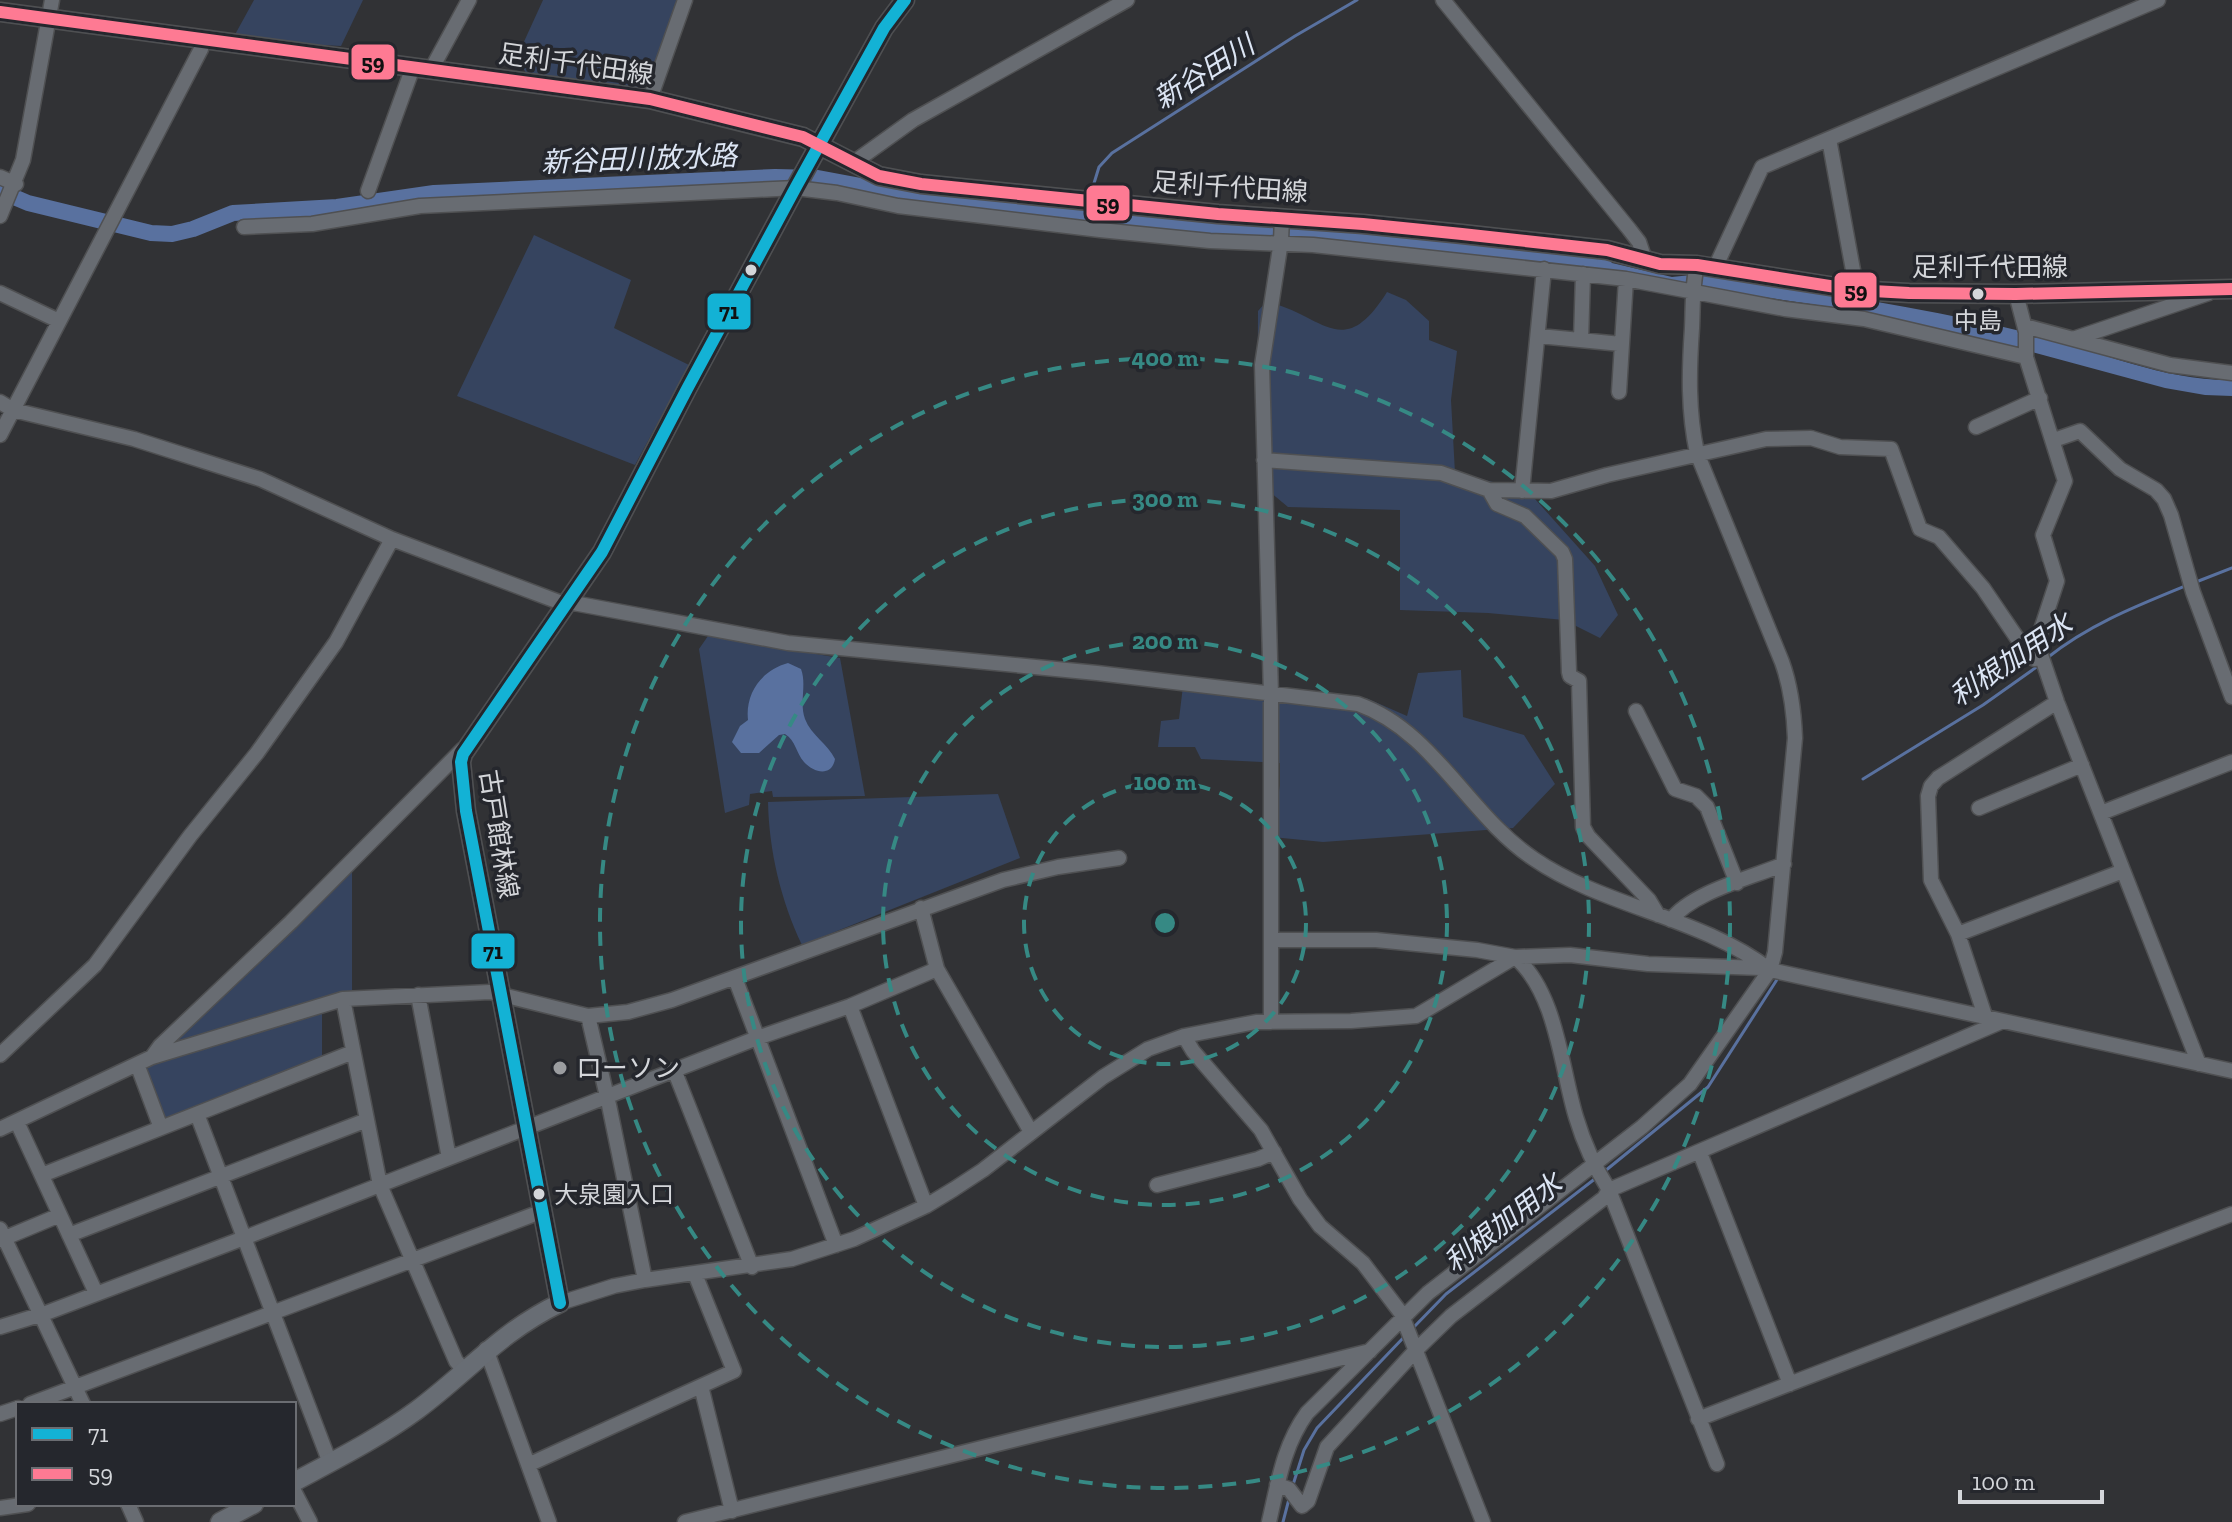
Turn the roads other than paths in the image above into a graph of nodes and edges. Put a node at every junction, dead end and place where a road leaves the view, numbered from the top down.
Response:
1 (52, 0) edge
2 (469, 0) edge
3 (685, 0) edge
4 (905, 0) edge
5 (1127, 0) edge
6 (1443, 0) edge
7 (2158, 0) edge
8 (0, 12) edge
9 (47, 19) junction
10 (202, 40) junction
11 (422, 69) junction
12 (650, 99) junction
13 (1829, 139) junction
14 (820, 145) junction
15 (853, 163) junction
16 (0, 177) edge
17 (799, 181) junction
18 (368, 191) dead end
19 (7, 199) edge
20 (244, 227) dead end
21 (1282, 232) junction
22 (1645, 260) junction
23 (1544, 269) junction
24 (1583, 274) junction
25 (1699, 276) junction
26 (1626, 279) junction
27 (2228, 288) edge
28 (1855, 290) junction
29 (0, 293) edge
30 (2016, 294) junction
31 (59, 321) junction
32 (2025, 329) junction
33 (1539, 336) junction
34 (2072, 339) junction
35 (1581, 340) junction
36 (1621, 344) junction
37 (2026, 355) junction
38 (2232, 373) edge
39 (1619, 392) dead end
40 (2040, 398) junction
41 (6, 406) edge
42 (1976, 427) dead end
43 (0, 435) edge
44 (2054, 440) junction
45 (1697, 453) junction
46 (1264, 460) junction
47 (1489, 490) junction
48 (1522, 491) junction
49 (392, 539) junction
50 (568, 603) junction
51 (2041, 655) junction
52 (1271, 695) junction
53 (2232, 697) edge
54 (2057, 702) junction
55 (1636, 711) dead end
56 (466, 746) junction
57 (2232, 762) edge
58 (2082, 765) junction
59 (1979, 808) dead end
60 (2101, 813) junction
61 (1119, 858) dead end
62 (1784, 864) junction
63 (2123, 871) junction
64 (1737, 883) junction
65 (921, 908) junction
66 (1665, 918) junction
67 (1958, 934) junction
68 (1271, 940) junction
69 (1515, 957) junction
70 (937, 969) junction
71 (1770, 970) junction
72 (735, 978) junction
73 (500, 992) junction
74 (418, 995) junction
75 (343, 999) junction
76 (850, 1006) junction
77 (588, 1016) junction
78 (1985, 1016) junction
79 (2003, 1021) junction
80 (1271, 1022) junction
81 (1184, 1036) junction
82 (757, 1038) junction
83 (353, 1052) junction
84 (0, 1055) edge
85 (152, 1057) junction
86 (137, 1064) junction
87 (2199, 1064) junction
88 (2232, 1071) edge
89 (675, 1072) junction
90 (607, 1097) junction
91 (197, 1114) junction
92 (367, 1120) junction
93 (17, 1122) junction
94 (161, 1128) junction
95 (0, 1129) edge
96 (527, 1129) junction
97 (1031, 1132) junction
98 (1274, 1152) junction
99 (1700, 1153) junction
100 (449, 1158) junction
101 (42, 1175) junction
102 (220, 1175) junction
103 (1600, 1176) junction
104 (380, 1185) junction
105 (1157, 1185) dead end
106 (926, 1206) junction
107 (543, 1211) junction
108 (2232, 1214) edge
109 (60, 1215) junction
110 (69, 1235) junction
111 (2, 1236) edge
112 (244, 1238) junction
113 (836, 1245) junction
114 (412, 1262) junction
115 (752, 1267) junction
116 (695, 1274) junction
117 (645, 1280) junction
118 (96, 1293) junction
119 (560, 1303) junction
120 (273, 1314) junction
121 (40, 1315) junction
122 (1403, 1319) junction
123 (0, 1327) edge
124 (486, 1349) junction
125 (1416, 1350) junction
126 (1370, 1351) junction
127 (464, 1370) junction
128 (1790, 1384) junction
129 (701, 1386) junction
130 (76, 1389) junction
131 (36, 1402) edge
132 (82, 1402) edge
133 (1698, 1419) junction
134 (330, 1463) junction
135 (530, 1464) junction
136 (1717, 1464) dead end
137 (296, 1481) edge
138 (1277, 1485) junction
139 (296, 1495) edge
140 (250, 1506) edge
141 (732, 1511) junction
142 (220, 1522) edge
143 (310, 1522) edge
144 (549, 1522) edge
145 (685, 1522) edge
146 (1269, 1522) edge
147 (1483, 1522) edge

1 - 9 street
2 - 11 street
3 - 12 street
4 - 14 main road, 古戸館林線
5 - 15 street
6 - 22 street
7 - 13 street
8 - 9 main road, 足利千代田線
9 - 10 main road, 足利千代田線
9 - 19 street
10 - 11 main road, 足利千代田線
10 - 31 street
11 - 12 main road, 足利千代田線
11 - 18 street
12 - 14 main road, 足利千代田線
13 - 25 street
13 - 28 street
14 - 15 main road, 足利千代田線
14 - 17 main road, 古戸館林線
15 - 21 main road, 足利千代田線
16 - 19 street
17 - 20 street
17 - 21 street
17 - 50 main road, 古戸館林線
21 - 22 main road, 足利千代田線
21 - 23 street
21 - 46 street
22 - 25 main road, 足利千代田線
23 - 24 street
23 - 33 street
24 - 26 street
24 - 35 street
25 - 26 street
25 - 28 main road, 足利千代田線
25 - 37 street
25 - 45 street
26 - 36 street
27 - 30 main road, 足利千代田線
27 - 34 street
28 - 30 main road, 足利千代田線
29 - 31 street
30 - 32 street
31 - 41 street
32 - 34 street
32 - 37 street
33 - 35 street
33 - 48 street
34 - 38 street
35 - 36 street
36 - 39 street
37 - 40 street
40 - 42 street
40 - 44 street
41 - 43 street
41 - 49 street
44 - 51 street
44 - 53 street
45 - 48 street
45 - 51 street
45 - 62 street
46 - 47 street
46 - 52 street
47 - 48 street
47 - 66 street
49 - 50 street
49 - 84 street
50 - 52 street
50 - 56 main road, 古戸館林線
51 - 54 street
52 - 66 street
52 - 68 street
54 - 58 street
54 - 67 street
55 - 64 street
56 - 73 main road, 古戸館林線
56 - 85 street
57 - 60 street
58 - 59 street
58 - 60 street
60 - 63 street
61 - 65 street
62 - 64 street
62 - 71 street
63 - 67 street
63 - 87 street
64 - 66 street
65 - 70 street
65 - 72 street
66 - 71 street
67 - 78 street
68 - 69 street
68 - 80 street
69 - 71 street
69 - 80 street
69 - 103 street
70 - 76 street
70 - 97 street
71 - 78 street
71 - 103 street
72 - 77 street
72 - 82 street
73 - 74 street
73 - 77 street
73 - 96 main road, 古戸館林線
74 - 75 street
74 - 100 street
75 - 83 street
75 - 85 street
76 - 82 street
76 - 106 street
77 - 90 street
78 - 79 street
79 - 87 street
79 - 99 street
80 - 81 street
81 - 97 street
81 - 98 street
82 - 89 street
82 - 113 street
83 - 91 street
83 - 92 street
85 - 86 street
86 - 93 street
86 - 94 street
87 - 88 street
89 - 90 street
89 - 115 street
90 - 96 street
90 - 117 street
91 - 94 street
91 - 102 street
92 - 102 street
92 - 104 street
93 - 95 street
93 - 101 street
94 - 101 street
96 - 100 street
96 - 107 main road, 古戸館林線
97 - 106 street
98 - 105 street
98 - 122 street
99 - 103 street
99 - 128 street
100 - 104 street
101 - 109 street
102 - 110 street
102 - 112 street
103 - 122 street
103 - 125 street
103 - 133 street
104 - 112 street
104 - 114 street
106 - 113 street
107 - 114 street
107 - 119 main road, 古戸館林線
108 - 128 street
109 - 110 street
109 - 111 street
110 - 118 street
111 - 121 street
112 - 118 street
112 - 120 street
113 - 115 street
114 - 120 street
114 - 127 street
115 - 116 street
116 - 117 street
116 - 129 street
117 - 119 street
118 - 121 street
119 - 124 main road
120 - 130 street
120 - 134 street
121 - 123 street
121 - 130 street
122 - 125 street
122 - 126 street
124 - 127 main road
124 - 135 street
125 - 138 street
125 - 147 street
126 - 138 street
126 - 141 street
127 - 134 main road
128 - 133 street
129 - 135 street
129 - 141 street
130 - 131 street
130 - 132 street
133 - 136 street
134 - 137 main road
135 - 144 street
138 - 146 street
139 - 143 street
140 - 142 main road
141 - 145 street

